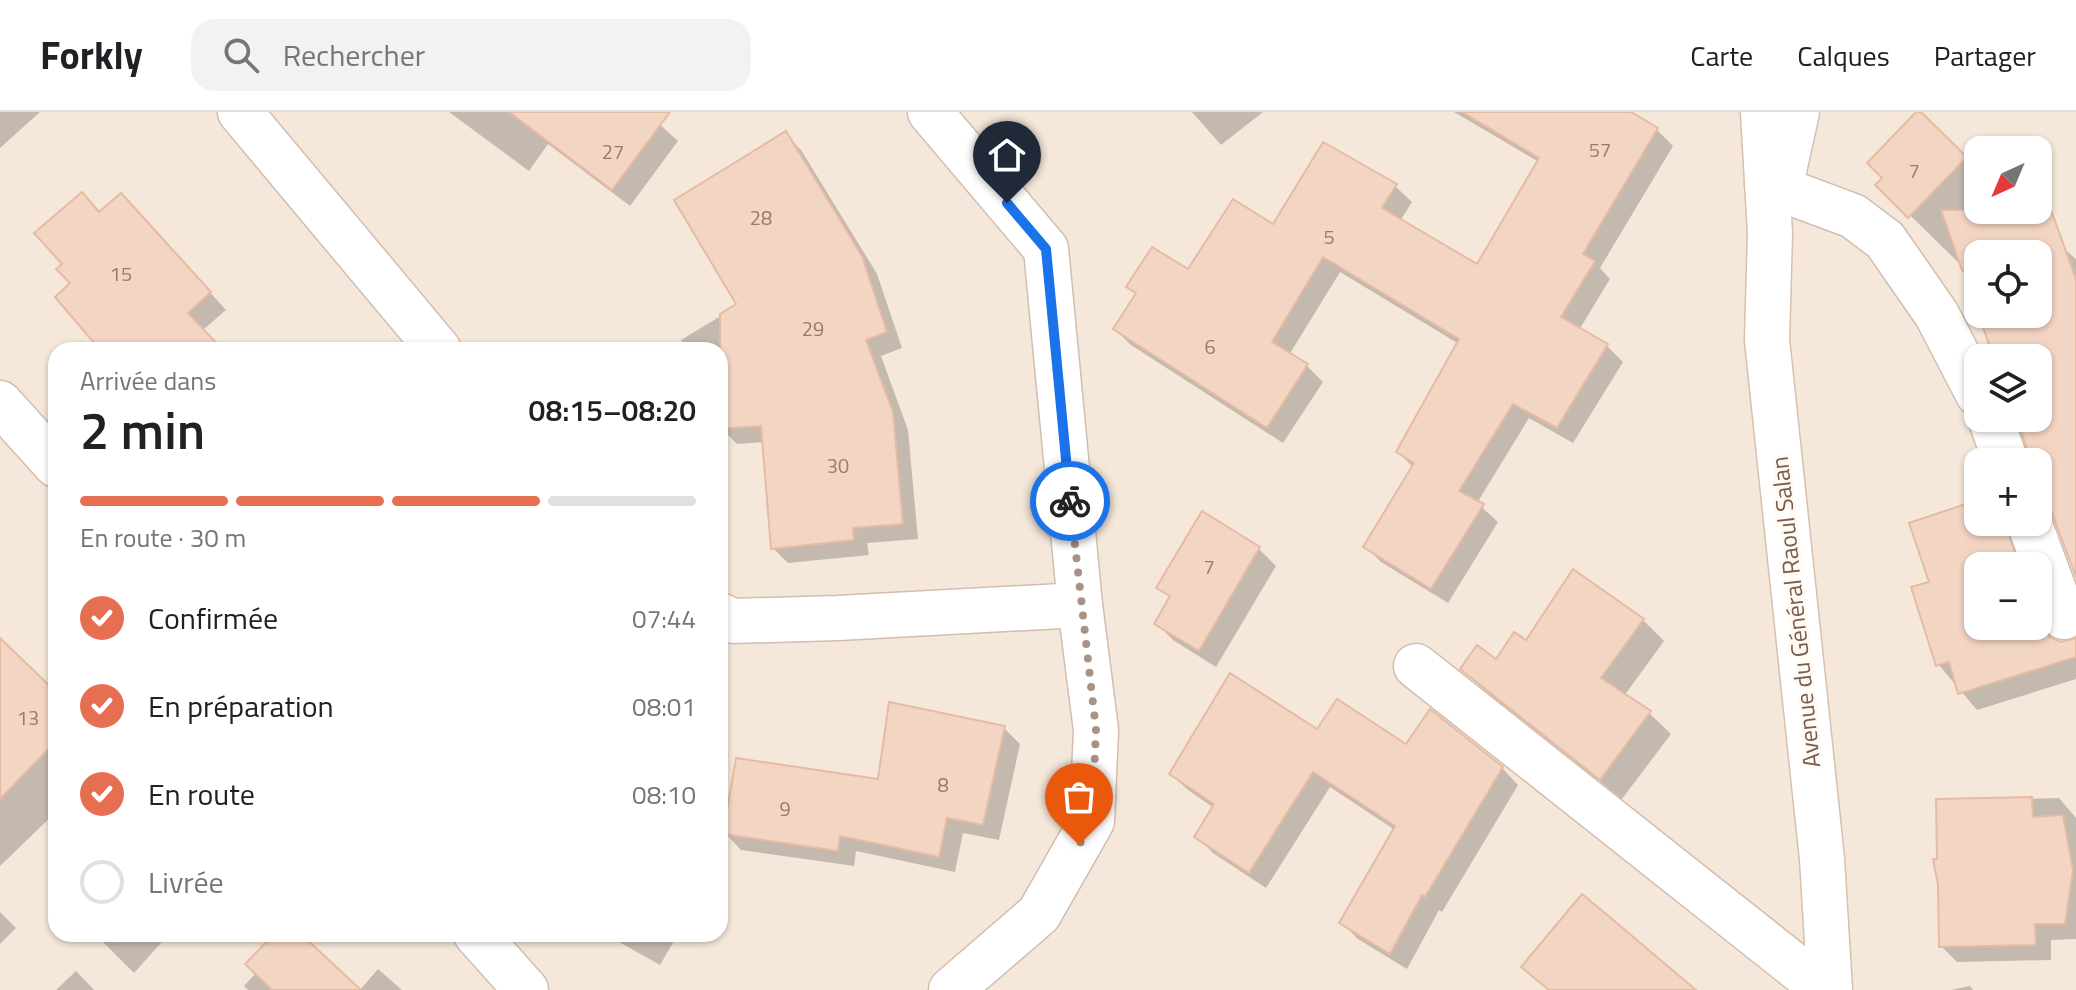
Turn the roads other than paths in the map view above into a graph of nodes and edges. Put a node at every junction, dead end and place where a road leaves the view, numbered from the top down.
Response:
1 (240, 112) edge
2 (930, 112) edge
3 (1763, 112) edge
4 (1797, 112) edge
5 (1774, 185) junction
6 (432, 342) edge
7 (1964, 367) edge
8 (0, 403) edge
9 (48, 456) edge
10 (2034, 536) edge
11 (1080, 605) junction
12 (2064, 617) dead end
13 (728, 619) edge
14 (1416, 666) dead end
15 (483, 942) edge
16 (526, 990) edge
17 (951, 990) edge
18 (1828, 990) edge

1 - 6 street
2 - 11 street
3 - 5 street, Avenue du Général Raoul Salan
4 - 5 street, Avenue du Général Raoul Salan
5 - 7 street
5 - 18 street, Avenue du Général Raoul Salan
8 - 9 street
10 - 12 street
11 - 13 street
11 - 17 street
14 - 18 street
15 - 16 street

